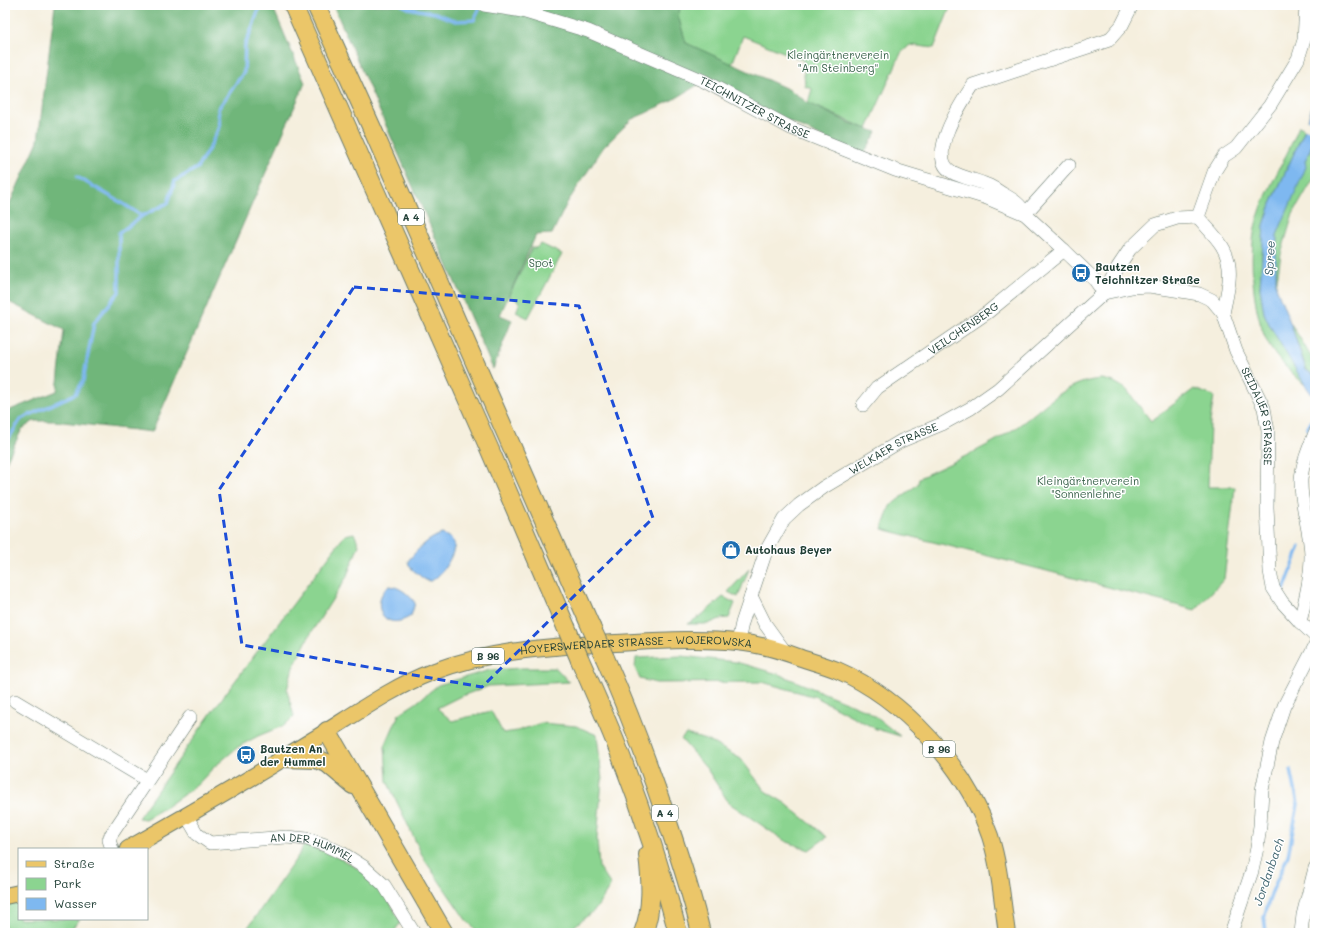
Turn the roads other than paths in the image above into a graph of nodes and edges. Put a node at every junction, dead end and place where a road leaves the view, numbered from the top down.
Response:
1 (1132, 5) edge
2 (1306, 5) edge
3 (490, 6) edge
4 (317, 7) edge
5 (296, 12) edge
6 (1069, 165) dead end
7 (1025, 214) junction
8 (1198, 218) junction
9 (1064, 250) junction
10 (1104, 293) junction
11 (1223, 313) junction
12 (863, 405) dead end
13 (1315, 433) edge
14 (751, 596) junction
15 (1300, 622) junction
16 (1315, 636) edge
17 (738, 642) junction
18 (786, 652) junction
19 (1313, 656) edge
20 (16, 702) dead end
21 (190, 717) dead end
22 (327, 731) junction
23 (282, 758) junction
24 (148, 780) junction
25 (361, 791) junction
26 (186, 816) junction
27 (643, 816) junction
28 (112, 848) edge
29 (130, 848) edge
30 (1315, 868) edge
31 (18, 892) edge
32 (5, 896) edge
33 (702, 929) edge
34 (444, 931) edge
35 (414, 933) edge
36 (643, 933) edge
37 (678, 933) edge
38 (1007, 933) edge
39 (1231, 933) edge
40 (1301, 933) edge

1 - 7 street, TEICHNITZER STRASSE
2 - 8 street
3 - 7 street, TEICHNITZER STRASSE
4 - 33 highway, A 4, bridge
5 - 27 highway, A 4, bridge
6 - 7 street
7 - 9 street, TEICHNITZER STRASSE
8 - 10 street
8 - 11 street
9 - 10 street, TEICHNITZER STRASSE
9 - 12 street, VEILCHENBERG
10 - 11 street, SEIDAUER STRASSE
10 - 14 street, WELKAER STRASSE
11 - 15 street, SEIDAUER STRASSE
13 - 15 street
14 - 17 street, WELKAER STRASSE
14 - 18 street
15 - 16 street, SEIDAUER STRASSE
17 - 18 main road, HOYERSWERDAER STRASSE - WOJEROWSKA / B 96
17 - 22 main road, HOYERSWERDAER STRASSE - WOJEROWSKA / B 96
18 - 38 main road, HOYERSWERDAER STRASSE - WOJEROWSKA / B 96
19 - 39 street
20 - 24 street
21 - 24 street
22 - 23 main road, HOYERSWERDAER STRASSE - WOJEROWSKA / B 96
22 - 25 highway
23 - 25 highway
23 - 26 main road, HOYERSWERDAER STRASSE - WOJEROWSKA / B 96
24 - 28 street
25 - 34 highway
26 - 29 main road, HOYERSWERDAER STRASSE - WOJEROWSKA / B 96
26 - 35 street, AN DER HUMMEL
27 - 36 highway
27 - 37 highway, A 4
30 - 40 street
31 - 32 main road

